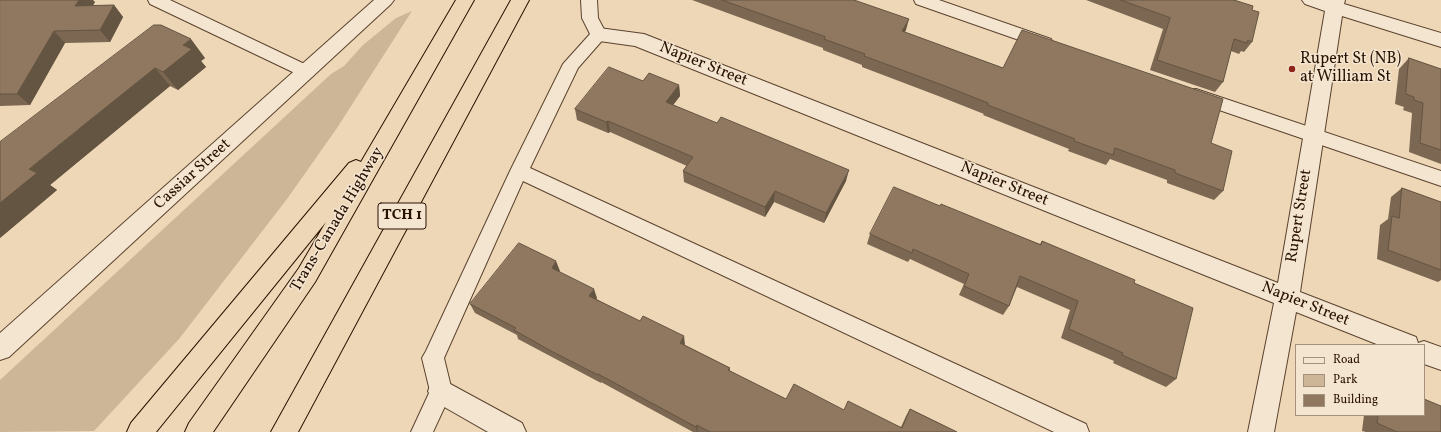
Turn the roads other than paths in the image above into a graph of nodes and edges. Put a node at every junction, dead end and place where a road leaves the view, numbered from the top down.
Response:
1 (156, 0) edge
2 (385, 0) edge
3 (465, 0) edge
4 (520, 0) edge
5 (589, 0) edge
6 (922, 0) edge
7 (1311, 0) edge
8 (1336, 4) edge
9 (599, 35) junction
10 (1441, 40) edge
11 (1058, 47) edge
12 (307, 72) junction
13 (1178, 89) edge
14 (400, 115) junction
15 (1313, 136) junction
16 (519, 171) junction
17 (1441, 180) edge
18 (1287, 297) junction
19 (1404, 344) edge
20 (0, 349) edge
21 (1425, 352) edge
22 (1441, 359) edge
23 (441, 391) junction
24 (140, 432) edge
25 (198, 432) edge
26 (284, 432) edge
27 (422, 432) edge
28 (513, 432) edge
29 (1078, 432) edge
30 (1261, 432) edge

1 - 12 lane
2 - 12 street, Cassiar Street
3 - 14 highway, Trans-Canada Highway
4 - 26 highway, TCH 1
5 - 9 lane
6 - 11 lane
7 - 8 street
8 - 10 street
8 - 15 street, Rupert Street
9 - 16 lane
9 - 18 street, Napier Street
12 - 20 street, Cassiar Street
13 - 15 lane
14 - 24 highway
14 - 25 highway, Trans-Canada Highway
15 - 17 lane
15 - 18 street, Rupert Street
16 - 23 lane
16 - 29 lane
18 - 19 street, Napier Street
18 - 30 street, Rupert Street
21 - 22 street
23 - 27 lane
23 - 28 street

